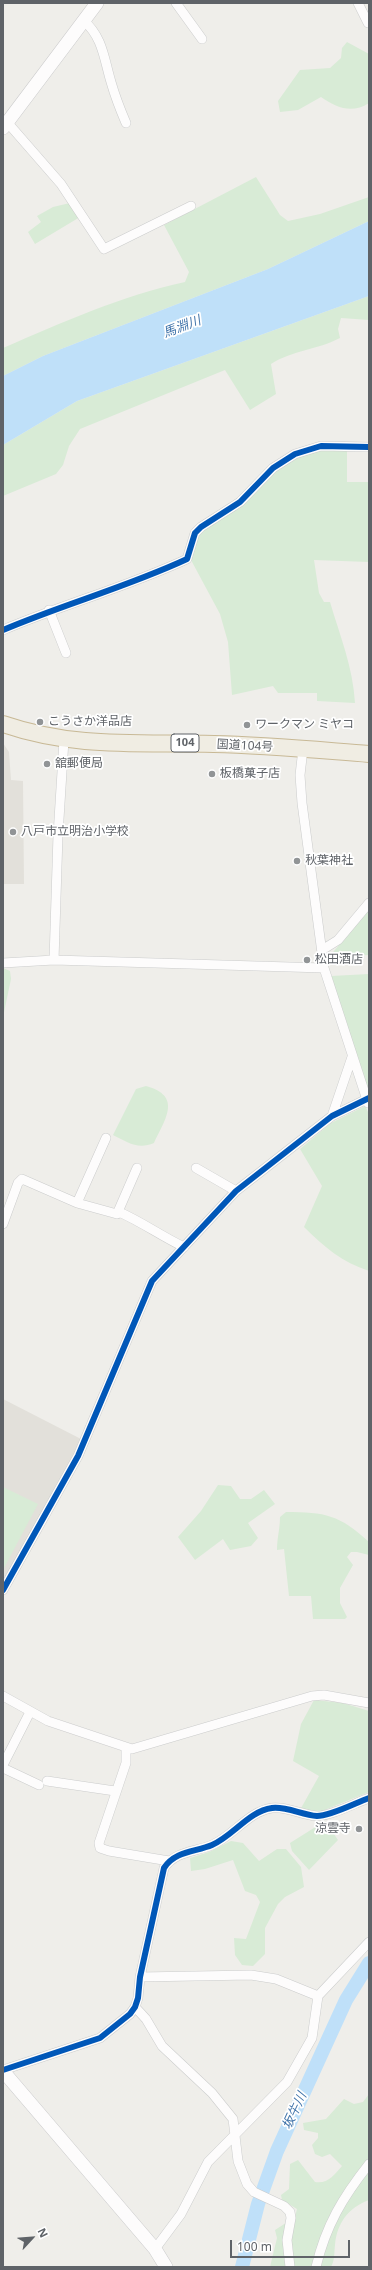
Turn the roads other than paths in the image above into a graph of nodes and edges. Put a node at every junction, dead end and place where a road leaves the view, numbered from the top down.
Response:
1 (98, 3) edge
2 (176, 3) edge
3 (358, 3) edge
4 (83, 20) junction
5 (368, 23) edge
6 (202, 39) dead end
7 (126, 123) dead end
8 (5, 125) edge
9 (191, 206) dead end
10 (369, 447) edge
11 (49, 610) junction
12 (3, 630) edge
13 (66, 653) dead end
14 (3, 724) edge
15 (64, 740) junction
16 (303, 749) junction
17 (369, 754) edge
18 (369, 904) edge
19 (322, 950) junction
20 (54, 960) junction
21 (3, 962) edge
22 (324, 968) junction
23 (352, 1056) junction
24 (368, 1101) edge
25 (332, 1116) junction
26 (106, 1138) dead end
27 (137, 1168) dead end
28 (196, 1168) dead end
29 (236, 1191) junction
30 (77, 1203) junction
31 (119, 1212) junction
32 (3, 1224) edge
33 (184, 1247) junction
34 (3, 1590) edge
35 (3, 1696) edge
36 (369, 1703) edge
37 (30, 1712) junction
38 (126, 1747) junction
39 (3, 1766) edge
40 (115, 1791) junction
41 (369, 1798) edge
42 (169, 1861) junction
43 (369, 1942) edge
44 (140, 1978) junction
45 (318, 1996) junction
46 (135, 2007) junction
47 (3, 2071) edge
48 (235, 2137) junction
49 (369, 2164) edge
50 (155, 2249) junction
51 (166, 2267) edge
52 (290, 2267) edge
53 (316, 2267) edge

1 - 4 street
2 - 6 street
3 - 5 street
4 - 7 street
4 - 8 street
8 - 9 street
10 - 11 street
11 - 12 street
11 - 13 street
14 - 15 highway, 国道104号 / 104
15 - 16 highway, 国道104号 / 104
15 - 20 street
16 - 17 highway, 国道104号 / 104
16 - 19 street
18 - 19 street
19 - 22 street
20 - 21 street
20 - 22 street
22 - 23 street
23 - 24 street
23 - 25 street
24 - 25 street
25 - 29 street
26 - 30 street
27 - 31 street
28 - 29 street
29 - 33 street
30 - 31 street
30 - 32 street
31 - 33 street
33 - 34 street
35 - 37 street
36 - 38 street
37 - 38 street
37 - 39 street
38 - 40 street
39 - 40 street
40 - 42 street
41 - 42 street
42 - 44 street
43 - 45 street
44 - 45 street
44 - 46 street
45 - 48 street
46 - 47 street
46 - 48 street
47 - 50 street
48 - 50 street
48 - 52 street
49 - 53 street
50 - 51 street

